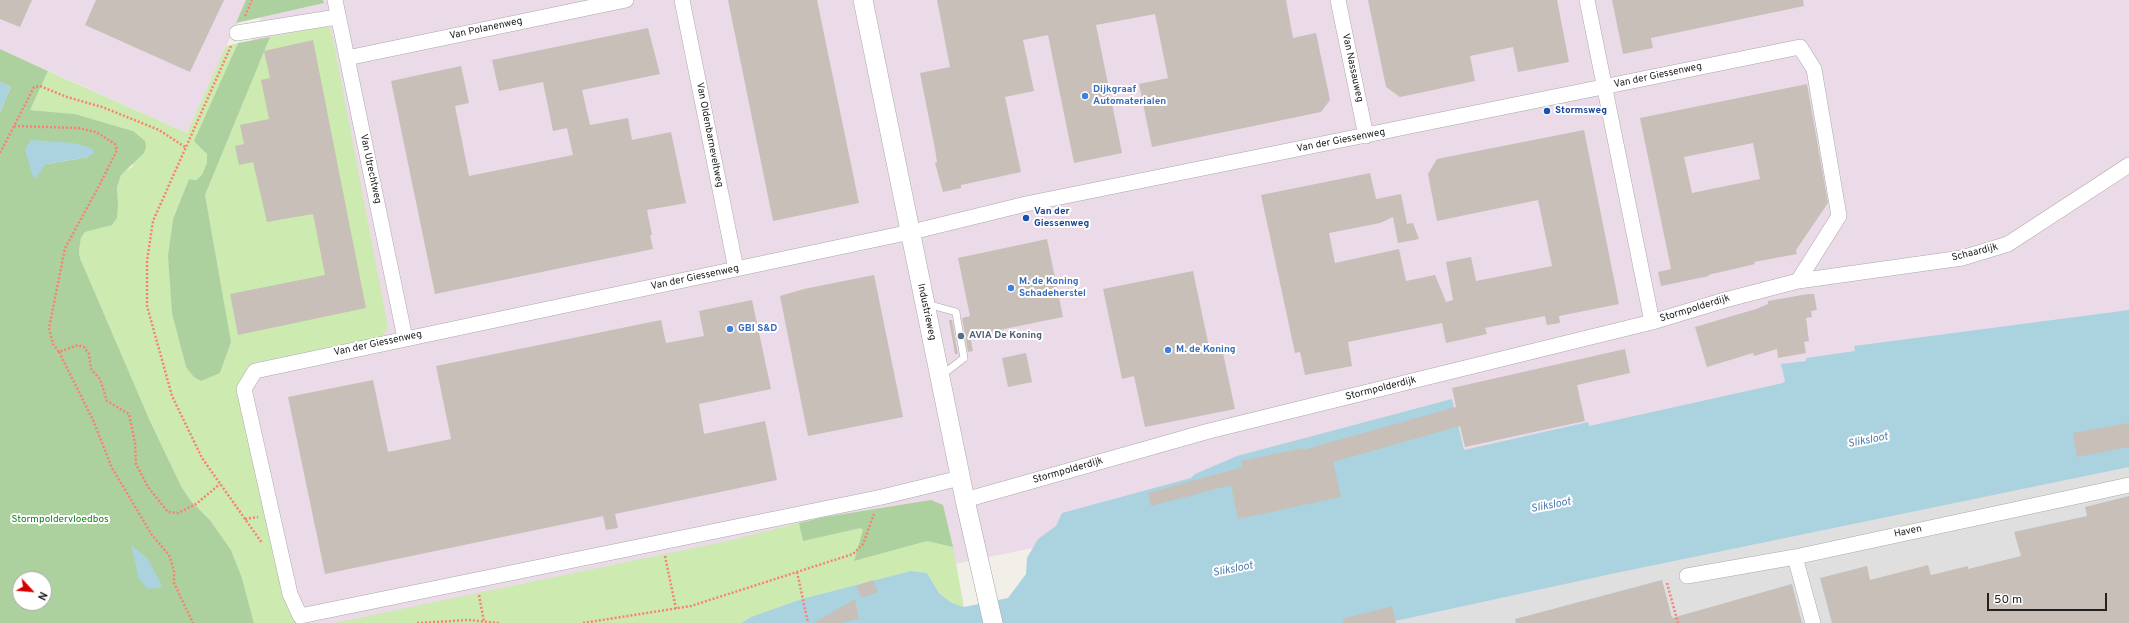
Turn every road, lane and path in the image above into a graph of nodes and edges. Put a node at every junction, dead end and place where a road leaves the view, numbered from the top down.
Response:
1 (252, 0) edge
2 (335, 0) edge
3 (626, 0) edge
4 (682, 0) edge
5 (862, 0) edge
6 (1338, 0) edge
7 (1587, 0) edge
8 (337, 17) junction
9 (237, 33) junction
10 (347, 58) junction
11 (1605, 87) junction
12 (14, 126) junction
13 (1366, 136) junction
14 (185, 147) junction
15 (0, 153) edge
16 (2129, 165) edge
17 (910, 232) junction
18 (736, 269) junction
19 (1798, 281) junction
20 (924, 304) junction
21 (1652, 322) junction
22 (405, 338) junction
23 (59, 352) junction
24 (940, 378) junction
25 (960, 478) junction
26 (220, 484) junction
27 (2129, 485) edge
28 (882, 497) junction
29 (965, 500) junction
30 (662, 541) junction
31 (265, 550) dead end
32 (1795, 557) junction
33 (797, 572) junction
34 (1687, 576) dead end
35 (476, 579) junction
36 (1668, 583) dead end
37 (676, 608) junction
38 (484, 622) junction
39 (193, 623) edge
40 (417, 623) edge
41 (499, 623) edge
42 (583, 623) edge
43 (808, 623) edge
44 (993, 623) edge
45 (1678, 623) edge
46 (1813, 623) edge

1 - 9 path
2 - 8 street, Van Utrechtweg
3 - 10 street, Van Polanenweg
4 - 18 street, Van Oldenbarneveltweg
5 - 17 street, Industrieweg
6 - 13 street, Van Nassauweg
7 - 11 street
8 - 9 street
8 - 10 street, Van Utrechtweg
9 - 14 path
10 - 22 street, Van Utrechtweg
11 - 13 street, Van der Giessenweg
11 - 19 street, Van der Giessenweg
11 - 21 street
12 - 14 path
12 - 15 path
12 - 23 path
13 - 17 street, Van der Giessenweg
14 - 26 path
16 - 19 street, Schaardijk
17 - 18 street, Van der Giessenweg
17 - 20 street, Industrieweg
18 - 22 street, Van der Giessenweg
19 - 21 street, Stormpolderdijk
20 - 24 street, Industrieweg
20 - 24 lane
21 - 29 street, Stormpolderdijk
22 - 35 street, Van der Giessenweg
23 - 26 path
23 - 39 path
24 - 25 street, Industrieweg
25 - 28 street, Van der Giessenweg
25 - 29 street, Industrieweg
26 - 31 path
27 - 32 street, Haven
28 - 30 street, Van der Giessenweg
28 - 33 path
29 - 44 street, Industrieweg
30 - 35 street, Van der Giessenweg
30 - 37 path
32 - 34 street, Haven
32 - 46 street
33 - 37 path
33 - 43 path
35 - 38 path
36 - 45 path
37 - 42 path
38 - 40 path
38 - 41 path

